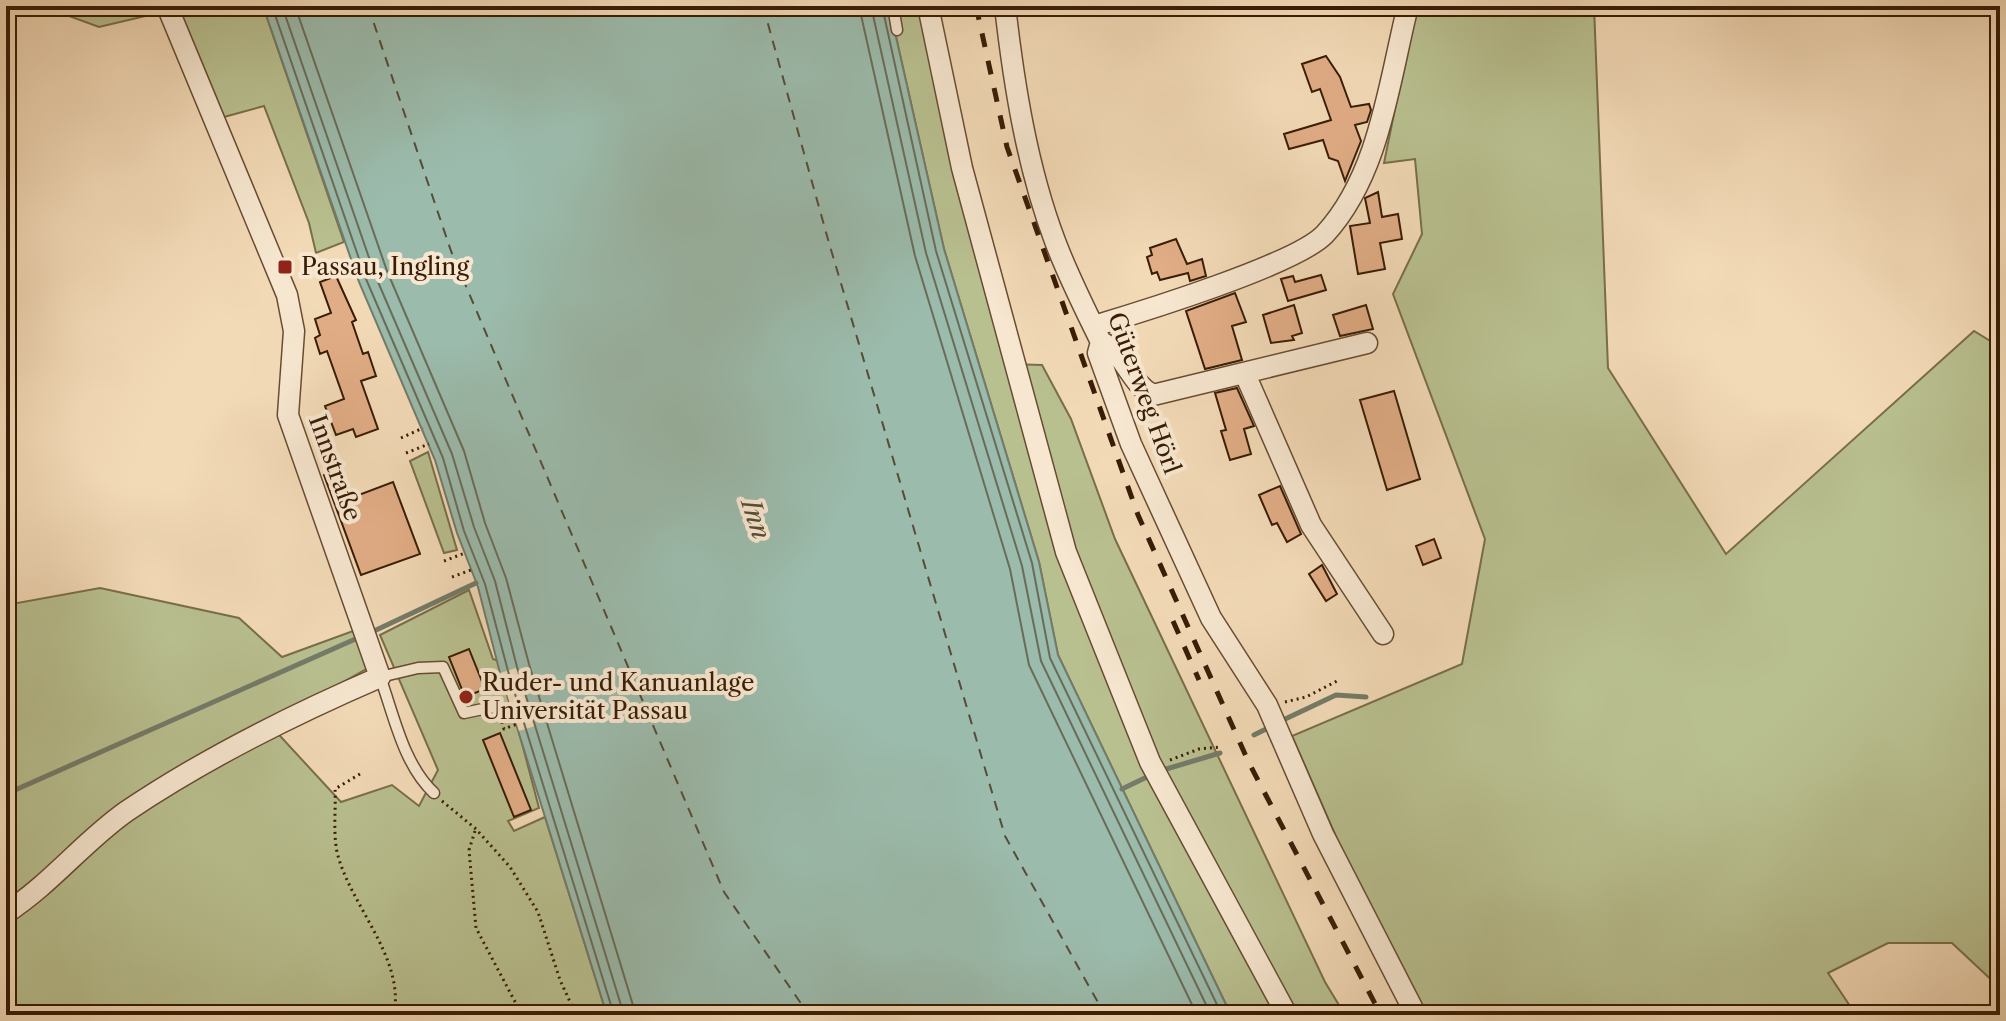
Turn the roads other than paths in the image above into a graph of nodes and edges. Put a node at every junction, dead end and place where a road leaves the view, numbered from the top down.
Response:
1 (167, 6) edge
2 (893, 6) edge
3 (928, 6) edge
4 (1005, 6) edge
5 (1408, 6) edge
6 (897, 30) dead end
7 (1097, 334) junction
8 (1367, 343) dead end
9 (1245, 374) junction
10 (1383, 634) dead end
11 (380, 677) junction
12 (497, 706) dead end
13 (434, 793) road end
14 (6, 913) edge
15 (1287, 1015) edge
16 (1416, 1015) edge

1 - 11 street, Innstraße
2 - 6 lane
3 - 15 street
4 - 7 street, Güterweg Hörl
5 - 7 street
7 - 9 street
7 - 16 street, Güterweg Hörl
8 - 9 street
9 - 10 street
11 - 12 lane
11 - 13 lane
11 - 14 street

